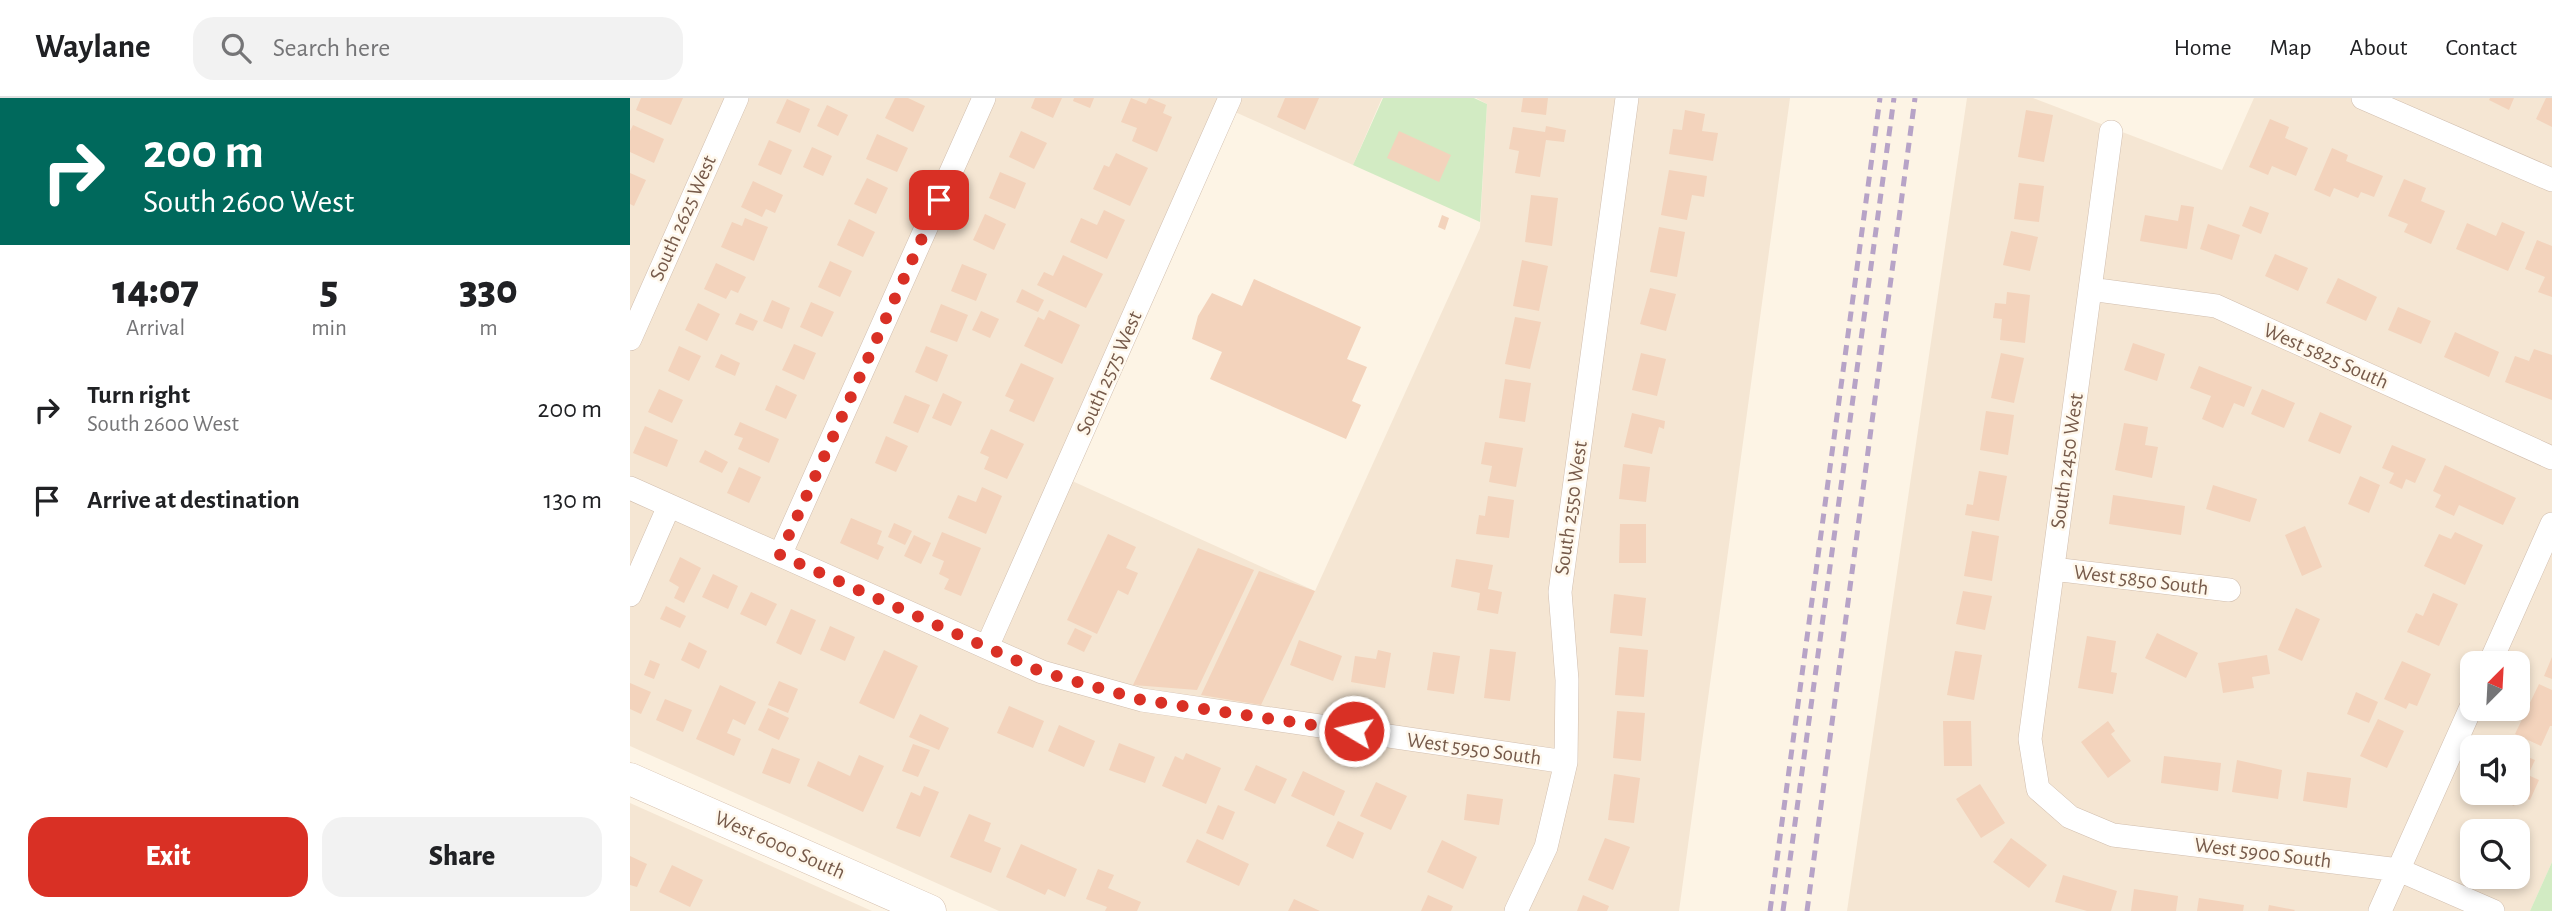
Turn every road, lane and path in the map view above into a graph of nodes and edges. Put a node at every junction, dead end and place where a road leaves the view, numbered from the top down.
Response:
1 (737, 98) edge
2 (984, 98) edge
3 (1230, 98) edge
4 (1627, 98) edge
5 (2362, 98) edge
6 (2111, 132) dead end
7 (2552, 180) edge
8 (2090, 289) junction
9 (630, 339) edge
10 (2552, 458) edge
11 (630, 488) edge
12 (669, 506) junction
13 (2552, 524) edge
14 (780, 555) junction
15 (2053, 569) junction
16 (2229, 590) dead end
17 (630, 594) edge
18 (987, 647) junction
19 (2495, 651) edge
20 (2465, 721) edge
21 (1566, 762) junction
22 (630, 779) edge
23 (2038, 789) joint
24 (2399, 870) junction
25 (930, 911) edge
26 (1516, 911) edge
27 (2380, 911) edge
28 (2493, 911) edge

1 - 9 street, South 2625 West
2 - 14 street
3 - 18 street, South 2575 West
4 - 21 street, South 2550 West
5 - 7 street
6 - 8 street, South 2450 West
8 - 10 street, West 5825 South
8 - 15 street, South 2450 West
11 - 12 street, West 5950 South
12 - 14 street, West 5950 South
12 - 17 street
13 - 19 street
14 - 18 street, West 5950 South
15 - 16 street, West 5850 South
15 - 23 street, South 2450 West
18 - 21 street, West 5950 South
20 - 24 street
21 - 26 street, South 2550 West
22 - 25 street, West 6000 South
23 - 24 street, West 5900 South
24 - 27 street
24 - 28 street, West 5900 South

